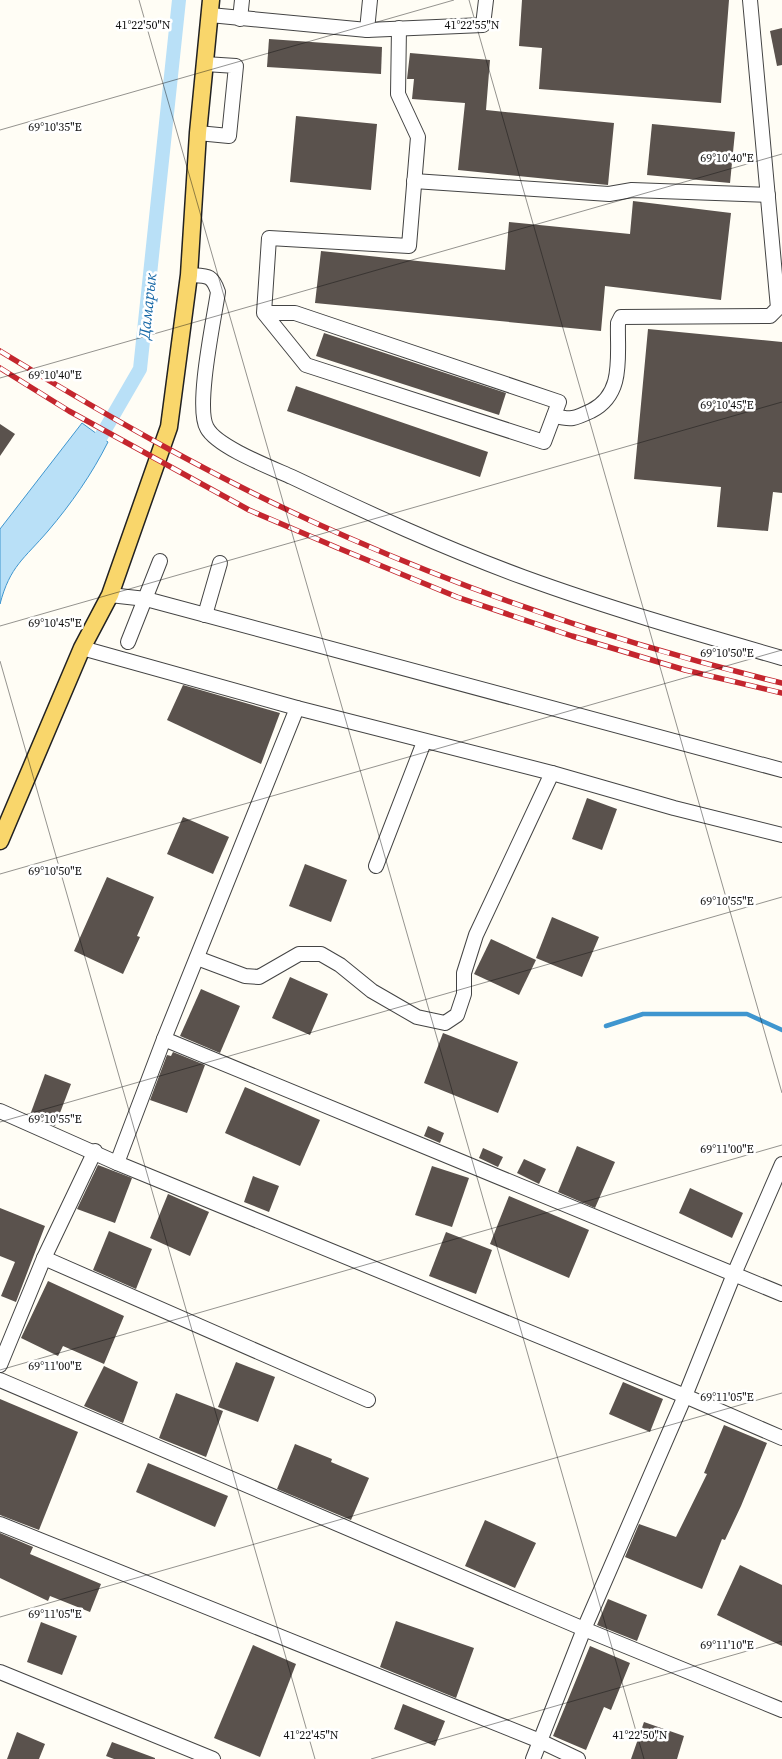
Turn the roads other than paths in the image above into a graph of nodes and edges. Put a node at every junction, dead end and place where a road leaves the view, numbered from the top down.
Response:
1 (242, 0) edge
2 (370, 0) edge
3 (486, 0) edge
4 (750, 0) edge
5 (210, 8) edge
6 (240, 19) junction
7 (399, 28) junction
8 (367, 30) junction
9 (205, 64) junction
10 (198, 133) junction
11 (414, 181) junction
12 (768, 195) junction
13 (190, 275) junction
14 (264, 313) junction
15 (554, 416) junction
16 (160, 561) dead end
17 (220, 563) dead end
18 (110, 595) junction
19 (146, 599) junction
20 (205, 615) junction
21 (128, 642) dead end
22 (82, 648) junction
23 (782, 658) edge
24 (296, 708) junction
25 (424, 742) junction
26 (782, 770) edge
27 (552, 773) junction
28 (782, 835) edge
29 (0, 841) edge
30 (376, 866) dead end
31 (197, 958) junction
32 (164, 1039) junction
33 (0, 1111) edge
34 (95, 1151) junction
35 (117, 1163) junction
36 (782, 1164) edge
37 (44, 1258) junction
38 (734, 1274) junction
39 (782, 1294) edge
40 (0, 1365) edge
41 (0, 1380) edge
42 (685, 1396) junction
43 (368, 1400) dead end
44 (782, 1438) edge
45 (0, 1524) edge
46 (584, 1629) junction
47 (0, 1672) edge
48 (782, 1710) edge
49 (540, 1741) junction
50 (213, 1759) edge
51 (532, 1759) edge
52 (578, 1759) edge

1 - 6 street
2 - 8 street
3 - 7 street
4 - 12 street
5 - 6 street
5 - 9 main road
6 - 8 street
7 - 8 street
7 - 11 street
9 - 10 main road
9 - 10 street
10 - 13 main road
11 - 12 street
11 - 14 street
12 - 15 street
13 - 18 main road
13 - 23 street
14 - 15 street
14 - 15 street
16 - 19 street
17 - 20 street
18 - 19 street
18 - 22 main road
19 - 20 street
19 - 21 street
20 - 26 street
22 - 24 street
22 - 29 main road
24 - 25 street
24 - 31 street
25 - 27 street
25 - 30 street
27 - 28 street
27 - 31 street
31 - 32 street
32 - 35 street
32 - 38 street
33 - 34 street
34 - 35 street
34 - 37 street
35 - 42 street
36 - 38 street
37 - 40 street
37 - 43 street
38 - 39 street
38 - 42 street
41 - 46 street
42 - 44 street
42 - 46 street
45 - 49 street
46 - 48 street
46 - 49 street
47 - 50 street
49 - 51 street
49 - 52 street

